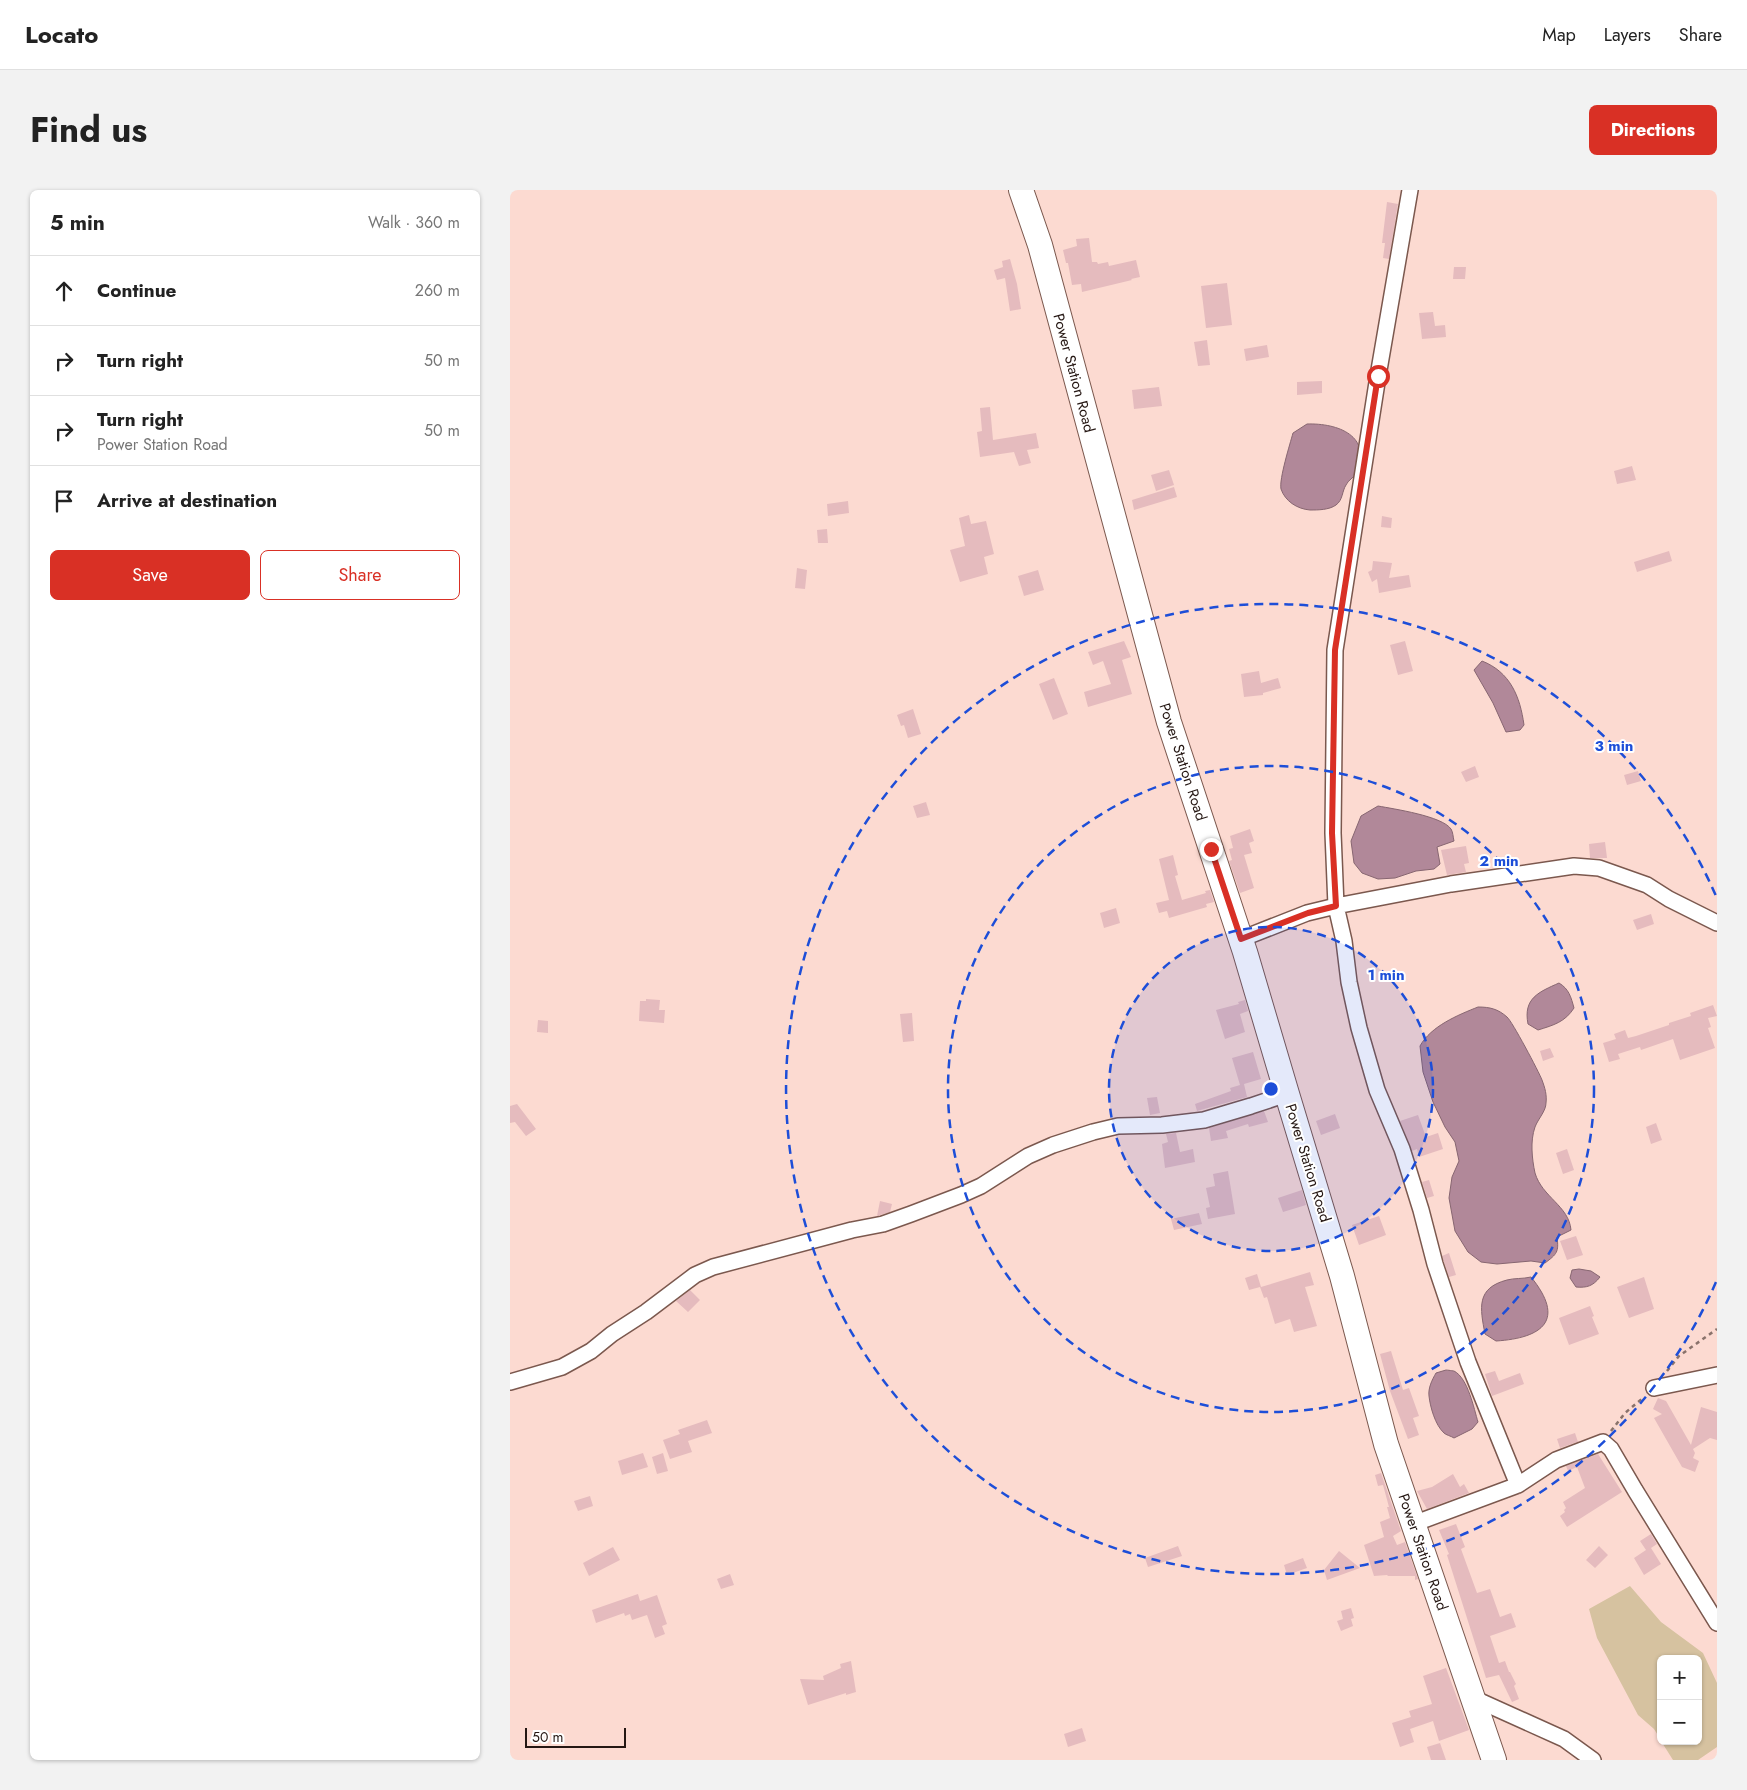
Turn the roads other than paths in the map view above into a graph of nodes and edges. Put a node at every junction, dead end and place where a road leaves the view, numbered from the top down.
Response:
1 (1021, 190) edge
2 (1410, 190) edge
3 (1336, 906) junction
4 (1717, 923) edge
5 (1241, 939) junction
6 (1288, 1094) junction
7 (1717, 1375) edge
8 (510, 1382) edge
9 (1654, 1388) dead end
10 (1518, 1485) junction
11 (1413, 1524) junction
12 (1717, 1623) edge
13 (1473, 1698) junction
14 (1494, 1760) edge
15 (1593, 1760) edge

1 - 5 main road, Power Station Road
2 - 3 street
3 - 4 street
3 - 5 street
3 - 10 street
5 - 6 main road, Power Station Road
6 - 8 street
6 - 11 main road, Power Station Road
7 - 9 street
10 - 11 street
10 - 12 street
11 - 13 main road, Power Station Road
13 - 14 main road, Power Station Road
13 - 15 street

